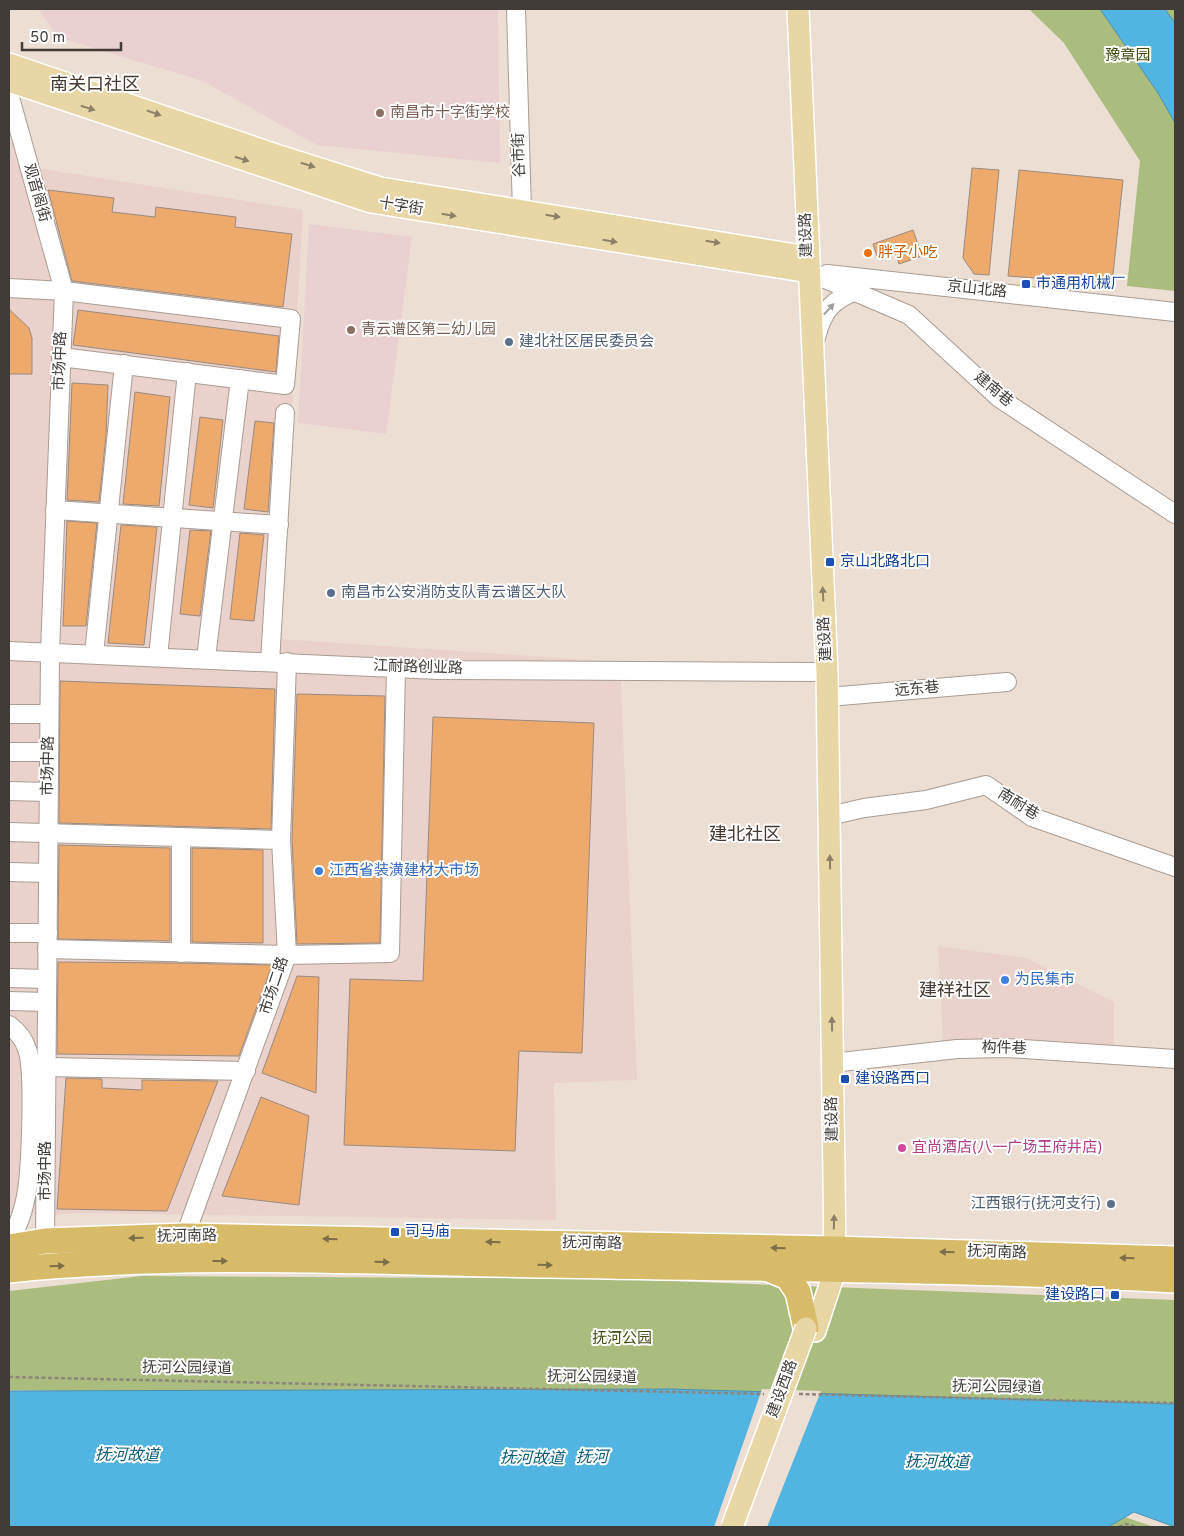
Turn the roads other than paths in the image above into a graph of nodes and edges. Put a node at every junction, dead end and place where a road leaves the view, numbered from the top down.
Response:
1 (516, 9) edge
2 (798, 9) edge
3 (9, 64) edge
4 (9, 81) edge
5 (9, 94) edge
6 (16, 149) edge
7 (522, 211) junction
8 (808, 265) junction
9 (884, 280) junction
10 (9, 288) edge
11 (64, 291) junction
12 (853, 292) junction
13 (1175, 312) edge
14 (812, 353) junction
15 (62, 357) junction
16 (124, 364) junction
17 (187, 372) junction
18 (240, 379) junction
19 (285, 413) dead end
20 (55, 510) junction
21 (109, 514) junction
22 (1175, 514) edge
23 (172, 518) junction
24 (223, 521) junction
25 (278, 525) junction
26 (9, 651) edge
27 (50, 652) junction
28 (94, 654) junction
29 (158, 657) junction
30 (206, 658) junction
31 (279, 662) junction
32 (396, 668) junction
33 (827, 672) junction
34 (1007, 682) dead end
35 (828, 697) junction
36 (9, 714) edge
37 (49, 714) junction
38 (9, 752) edge
39 (49, 752) junction
40 (9, 791) edge
41 (48, 792) junction
42 (829, 816) junction
43 (9, 832) edge
44 (48, 833) junction
45 (181, 837) junction
46 (281, 840) junction
47 (1175, 867) edge
48 (9, 872) edge
49 (48, 873) junction
50 (9, 933) edge
51 (47, 941) junction
52 (181, 953) junction
53 (287, 956) junction
54 (9, 978) edge
55 (47, 979) junction
56 (9, 1001) edge
57 (47, 1002) junction
58 (9, 1025) edge
59 (1175, 1059) edge
60 (832, 1063) junction
61 (47, 1067) junction
62 (246, 1072) junction
63 (184, 1236) junction
64 (45, 1241) junction
65 (9, 1245) edge
66 (829, 1259) junction
67 (1175, 1260) edge
68 (769, 1269) junction
69 (9, 1270) edge
70 (1175, 1280) edge
71 (810, 1330) junction
72 (732, 1527) edge
73 (743, 1527) edge

1 - 7 street, 谷市街
2 - 8 main road, 建设路
3 -> 7 main road, 十字街
4 -> 8 main road, 十字街
5 - 6 street, 观音阁街
6 - 11 street, 观音阁街
7 -> 8 main road, 十字街
8 - 9 street, 京山北路
8 - 12 street, 建南巷
8 - 14 main road, 建设路
9 - 12 street
9 - 13 street, 京山北路
10 - 11 street
11 - 15 street, 市场中路
11 - 18 street
14 -> 12 street
12 - 22 street, 建南巷
33 -> 14 main road, 建设路
15 - 16 street
15 - 20 street, 市场中路
16 - 17 street
16 - 21 street
17 - 18 street
17 - 23 street
18 - 24 street
19 - 25 street, 市场二路
20 - 21 street
20 - 27 street, 市场中路
21 - 23 street
21 - 28 street
23 - 24 street
23 - 29 street
24 - 25 street
24 - 30 street
25 - 31 street, 市场二路
26 - 27 street, 江耐路·创业路
27 - 28 street, 江耐路·创业路
27 - 37 street, 市场中路
28 - 29 street, 江耐路·创业路
29 - 30 street, 江耐路·创业路
30 - 31 street, 江耐路·创业路
31 - 32 street, 江耐路·创业路
31 - 46 street, 市场二路
32 - 33 street, 江耐路·创业路
32 - 53 street
33 - 35 main road, 建设路
34 - 35 street, 远东巷
35 - 42 main road, 建设路
36 - 37 street
37 - 39 street, 市场中路
38 - 39 street
39 - 41 street, 市场中路
40 - 41 street
41 - 44 street, 市场中路
42 - 47 street, 南耐巷
60 -> 42 main road, 建设路
43 - 44 street
44 - 45 street
44 - 49 street, 市场中路
45 - 46 street
45 - 52 street
46 - 53 street, 市场二路
48 - 49 street
49 - 51 street, 市场中路
50 - 51 street
51 - 52 street
51 - 55 street, 市场中路
52 - 53 street
53 - 62 street, 市场二路
54 - 55 street
55 - 57 street, 市场中路
56 - 57 street
57 - 61 street, 市场中路
58 - 65 street
59 - 60 street, 构件巷
66 -> 60 main road, 建设路
61 - 62 street
61 - 64 street, 市场中路
62 - 63 street, 市场二路
63 -> 64 highway, 抚河南路
66 -> 63 highway, 抚河南路
64 - 65 highway, 抚河南路
67 -> 66 highway, 抚河南路
66 - 68 highway, 抚河南路
66 - 70 highway, 抚河南路
66 - 71 main road, 建设西路
69 -> 68 highway, 抚河南路
68 - 71 highway
71 - 72 main road, 建设西路, bridge
71 - 73 main road, 建设西路

